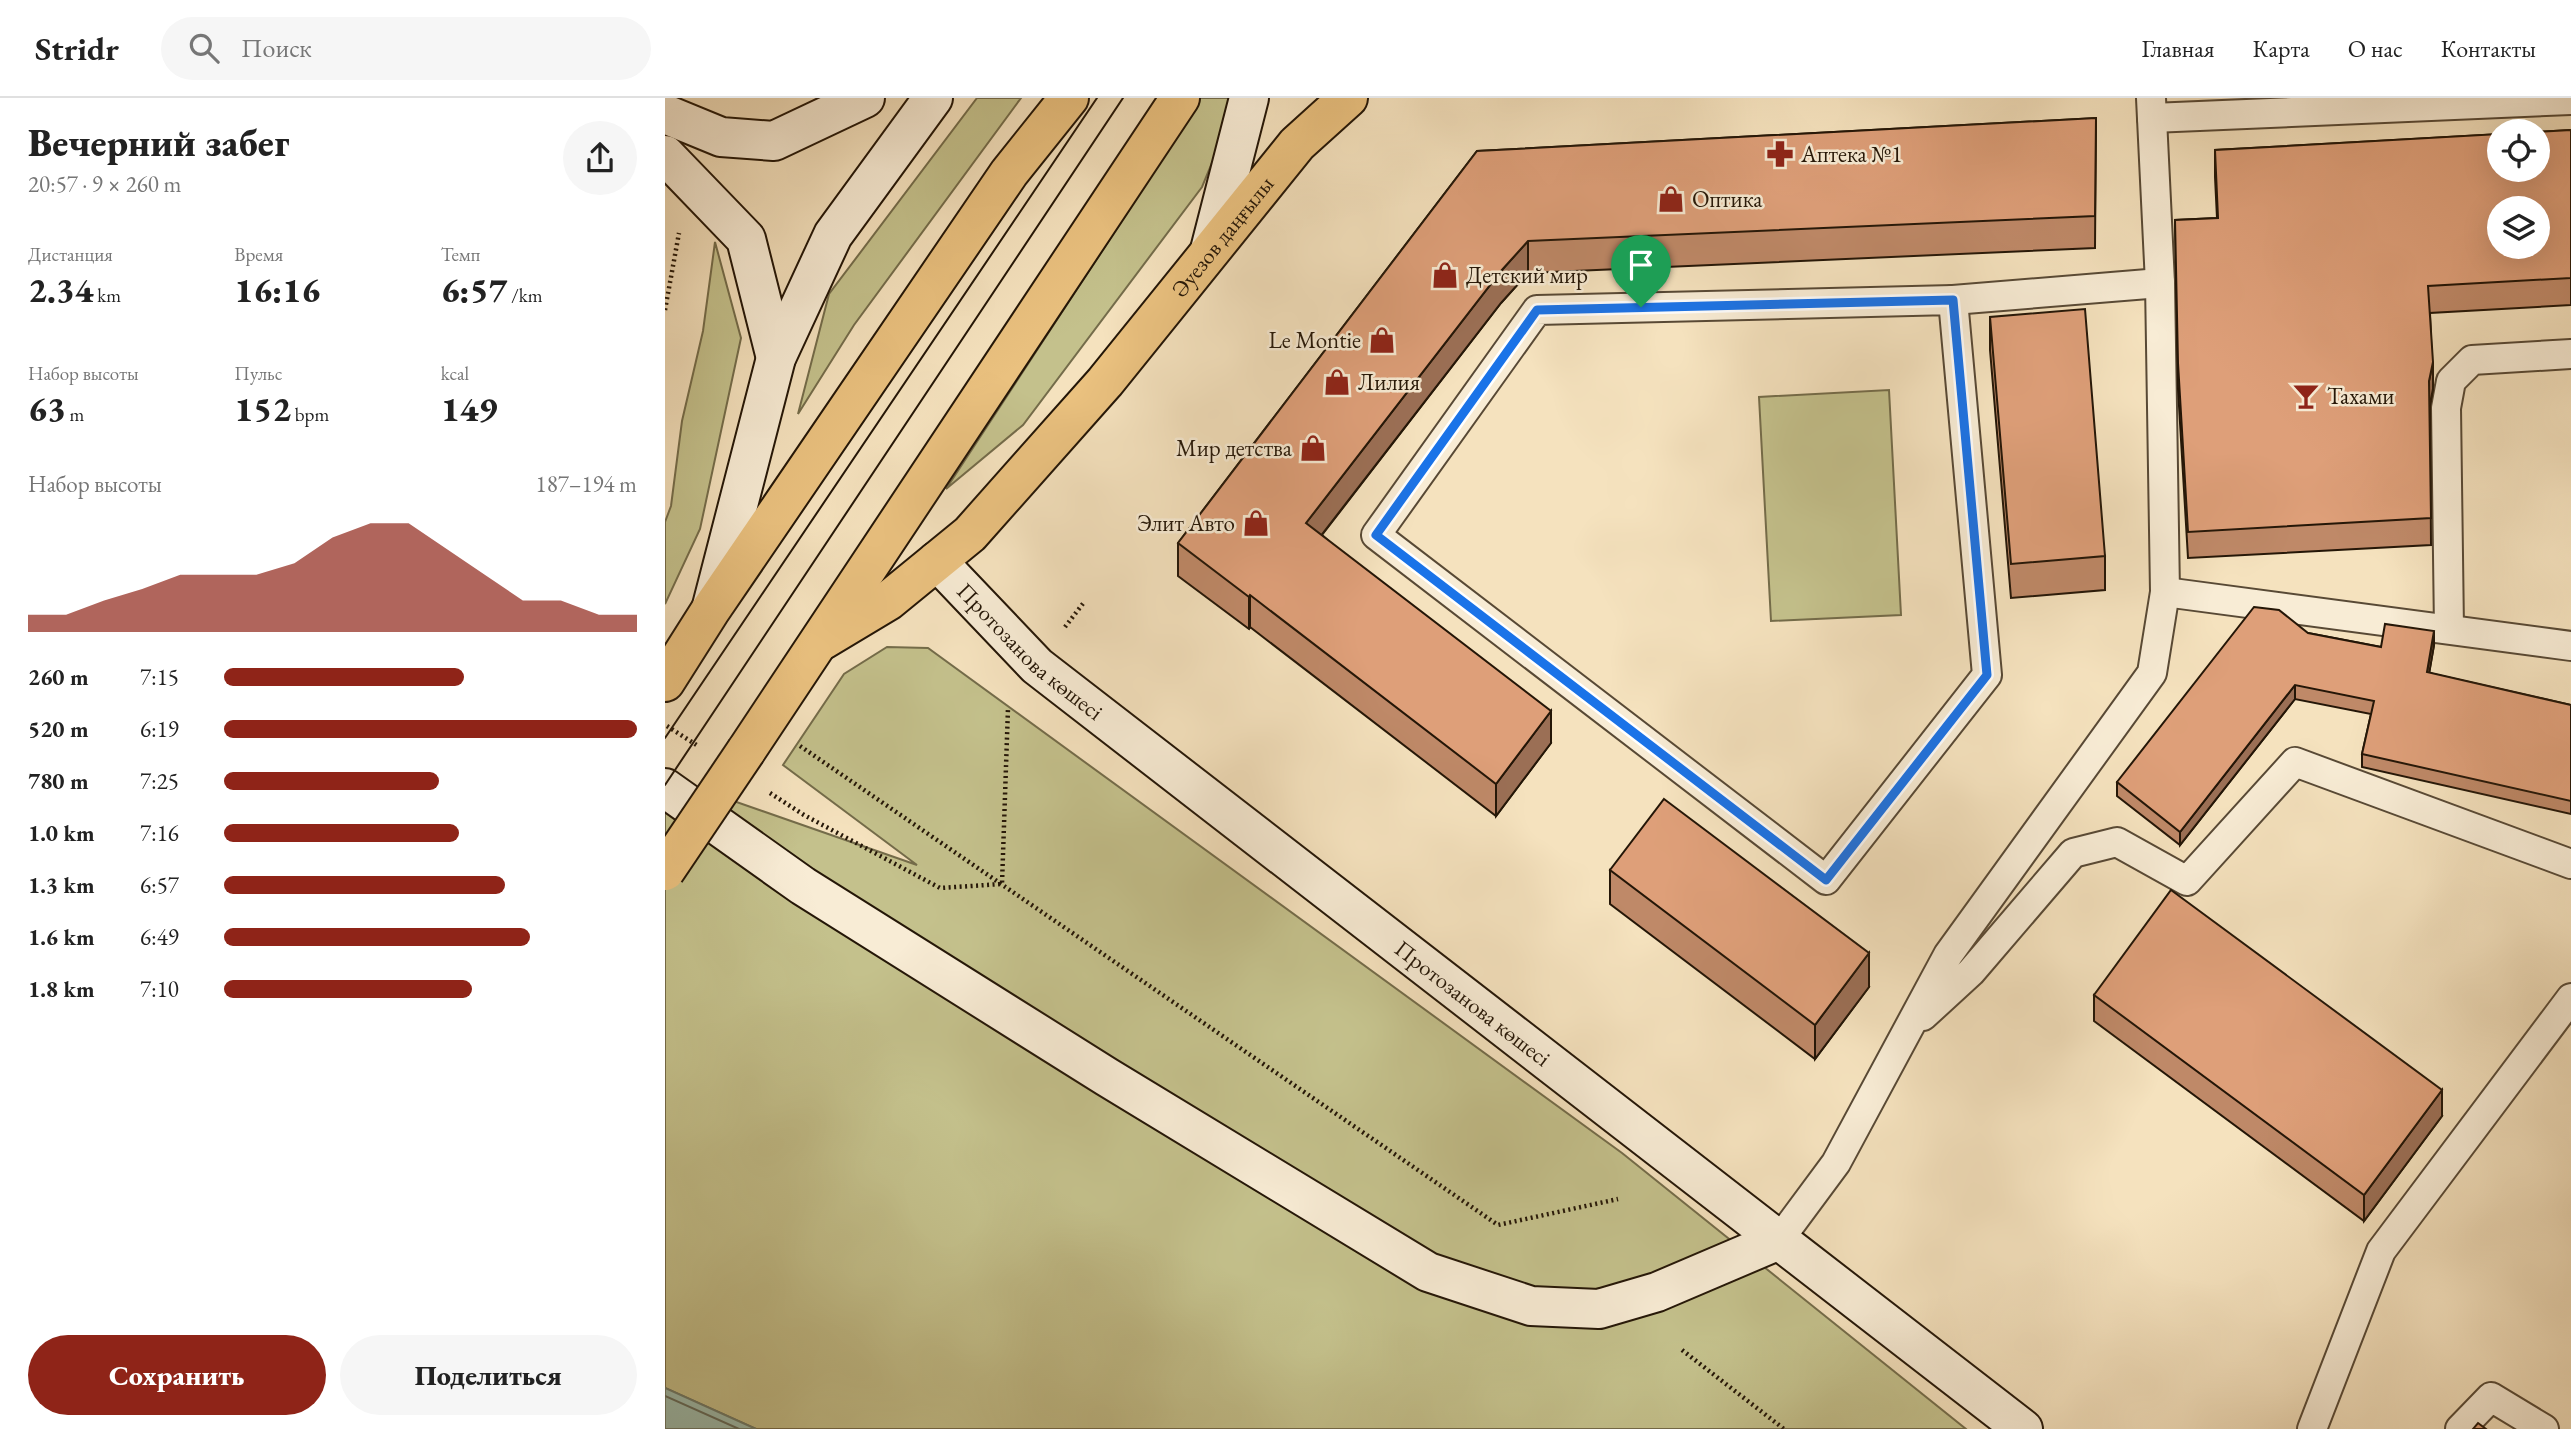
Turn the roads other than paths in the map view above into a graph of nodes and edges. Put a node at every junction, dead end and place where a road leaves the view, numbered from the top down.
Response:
1 (865, 98) edge
2 (933, 98) edge
3 (1069, 98) edge
4 (1179, 98) edge
5 (1249, 98) edge
6 (1348, 98) edge
7 (2571, 100) edge
8 (2151, 108) edge
9 (665, 114) edge
10 (665, 155) edge
11 (1210, 250) junction
12 (2160, 283) junction
13 (1953, 300) junction
14 (2571, 354) edge
15 (776, 358) junction
16 (937, 561) junction
17 (2165, 592) junction
18 (710, 611) junction
19 (2449, 629) junction
20 (815, 644) junction
21 (2571, 646) edge
22 (665, 682) edge
23 (665, 788) edge
24 (2571, 864) edge
25 (665, 871) edge
26 (2571, 998) edge
27 (1909, 1028) junction
28 (1779, 1240) junction
29 (2024, 1429) edge
30 (2312, 1429) edge
31 (2460, 1429) edge
32 (2544, 1429) edge

1 - 9 main road
2 - 15 main road
3 - 18 main road
4 - 20 main road
5 - 11 main road
6 - 11 main road, Әуезов даңғылы
7 - 8 lane
8 - 12 lane
10 - 15 main road
11 - 16 main road, Әуезов даңғылы
12 - 13 lane
12 - 17 lane
13 - 13 lane
14 - 19 lane
15 - 18 main road
16 - 20 main road, Әуезов даңғылы
16 - 28 main road, Протозанова көшесі
17 - 19 lane
17 - 27 lane
18 - 22 main road
19 - 21 lane
20 - 25 main road, bridge
23 - 28 main road
24 - 27 lane
26 - 30 lane
27 - 28 lane
28 - 29 main road, Протозанова көшесі
31 - 32 lane

